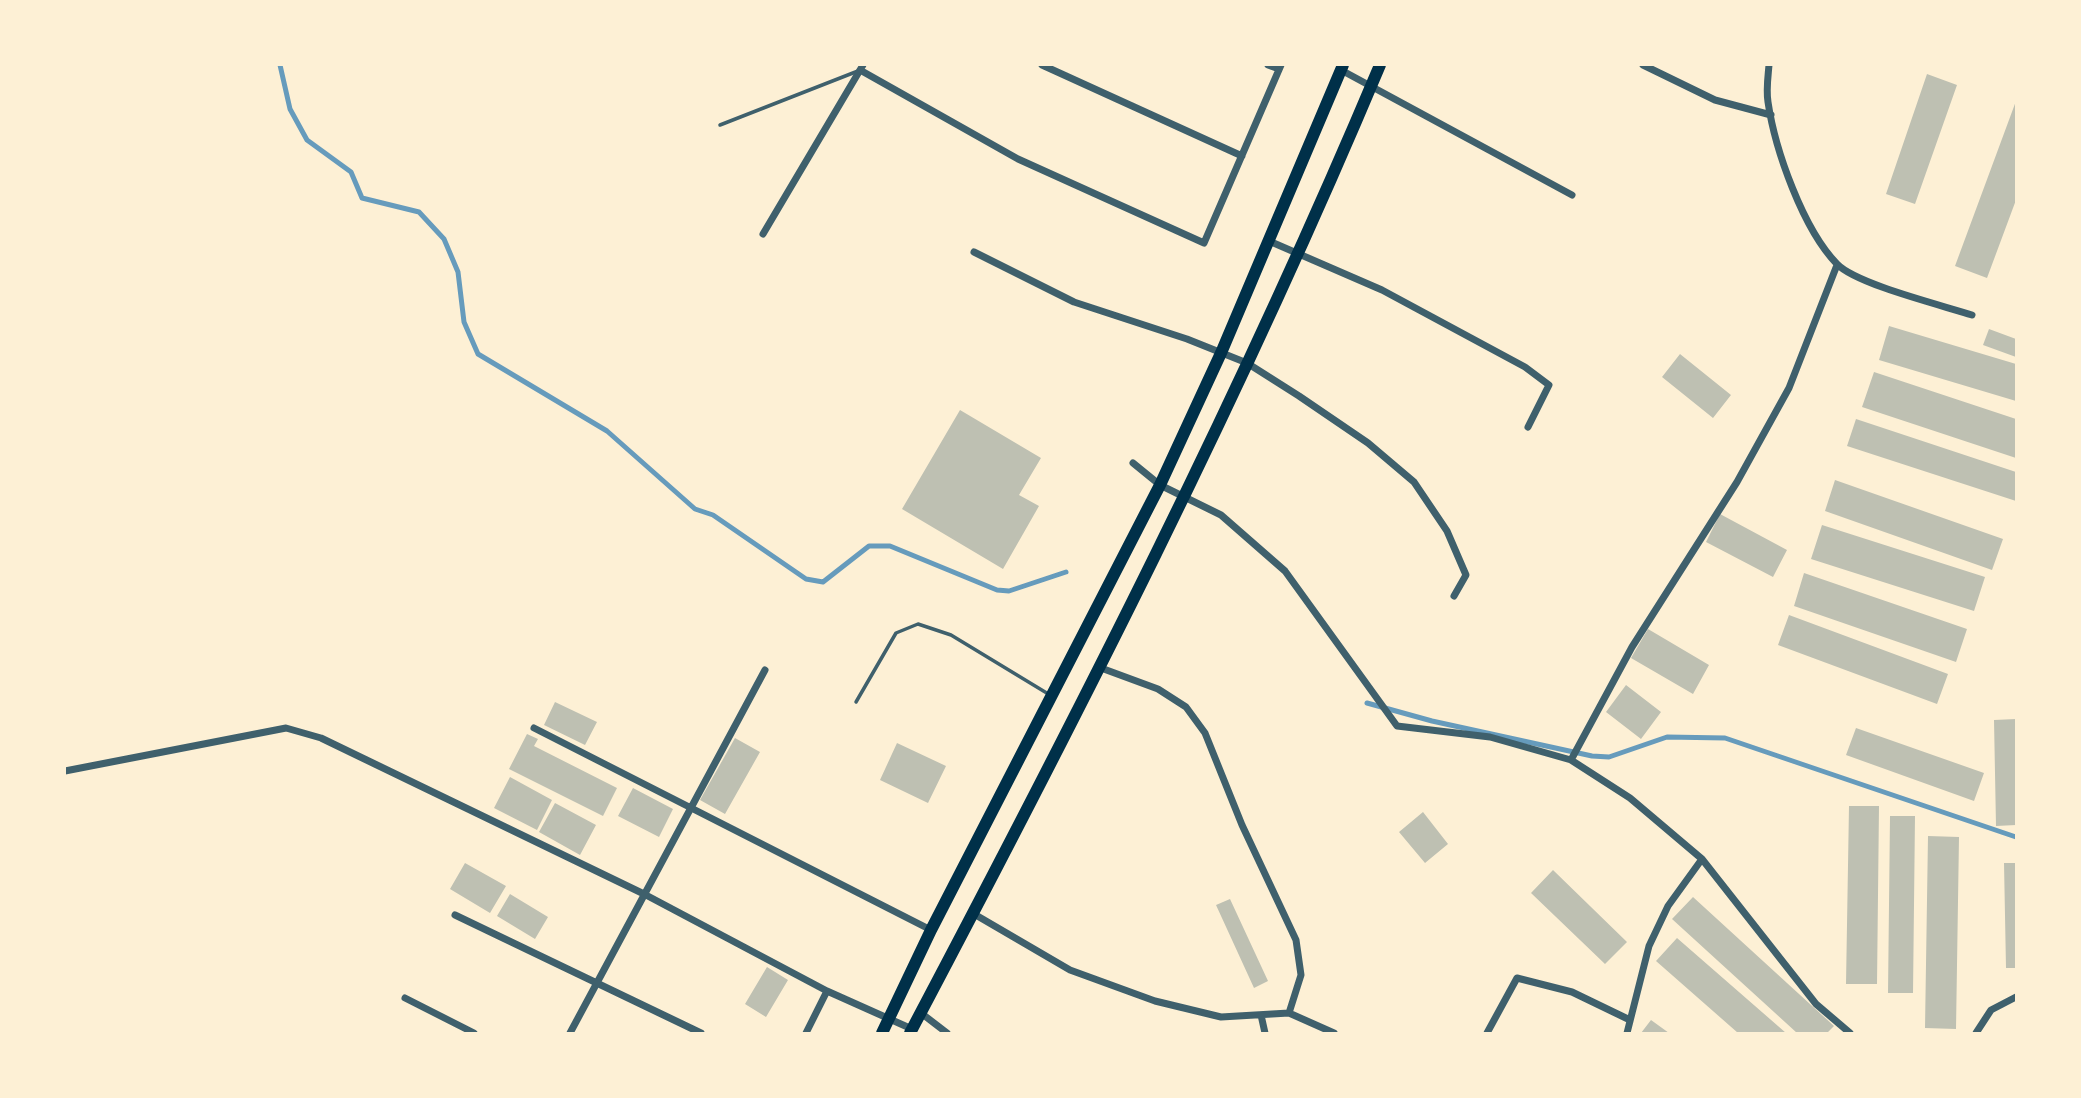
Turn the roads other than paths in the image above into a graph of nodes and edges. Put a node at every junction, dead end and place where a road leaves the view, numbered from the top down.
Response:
1 (1042, 65) edge
2 (1268, 65) edge
3 (1380, 65) edge
4 (1643, 65) edge
5 (1769, 65) edge
6 (861, 67) edge
7 (1280, 67) edge
8 (1342, 67) edge
9 (1372, 86) junction
10 (1771, 115) junction
11 (719, 125) dead end
12 (1242, 156) junction
13 (1572, 195) dead end
14 (763, 234) dead end
15 (1269, 241) junction
16 (974, 252) dead end
17 (1297, 252) junction
18 (1837, 265) junction
19 (1972, 315) dead end
20 (1222, 353) junction
21 (1247, 363) junction
22 (1528, 427) dead end
23 (1133, 463) dead end
24 (1160, 485) junction
25 (1186, 497) junction
26 (1454, 596) dead end
27 (1101, 668) junction
28 (765, 670) dead end
29 (1052, 696) junction
30 (856, 702) dead end
31 (534, 728) dead end
32 (1572, 758) junction
33 (65, 771) edge
34 (691, 808) junction
35 (1702, 859) junction
36 (644, 894) junction
37 (974, 914) junction
38 (455, 915) dead end
39 (931, 930) junction
40 (598, 981) junction
41 (827, 991) junction
42 (2016, 997) edge
43 (405, 998) dead end
44 (921, 1013) junction
45 (1289, 1013) junction
46 (1261, 1015) junction
47 (890, 1019) junction
48 (1630, 1020) junction
49 (911, 1031) edge
50 (474, 1033) edge
51 (570, 1033) edge
52 (701, 1033) edge
53 (806, 1033) edge
54 (882, 1033) edge
55 (947, 1033) edge
56 (1265, 1033) edge
57 (1334, 1033) edge
58 (1487, 1033) edge
59 (1627, 1033) edge
60 (1850, 1033) edge
61 (1976, 1033) edge

1 - 12 street
2 - 7 street
3 - 9 main road
4 - 10 street
5 - 10 street
6 - 11 lane
6 - 12 street
6 - 14 street
7 - 12 street
8 - 9 street
8 - 15 main road
9 - 13 street
9 - 17 main road
10 - 18 street
15 - 17 street
15 - 20 main road
16 - 20 street
17 - 21 main road
17 - 22 street
18 - 19 street
18 - 32 street
20 - 21 street
20 - 24 main road
21 - 25 main road
21 - 26 street
23 - 24 street
24 - 25 street
24 - 29 main road
25 - 27 main road
25 - 32 street
27 - 37 main road
27 - 45 street
28 - 34 street
29 - 30 lane
29 - 39 main road
31 - 34 street
32 - 35 street
33 - 36 street
34 - 36 street
34 - 39 street
35 - 48 street
35 - 60 street
36 - 40 street
36 - 41 street
37 - 44 main road
37 - 46 street
38 - 40 street
39 - 47 main road
40 - 51 street
40 - 52 street
41 - 47 street
41 - 53 street
42 - 61 street
43 - 50 street
44 - 49 main road
44 - 55 street
45 - 46 street
45 - 57 street
46 - 56 street
47 - 49 street
47 - 54 main road
48 - 58 street
48 - 59 street

